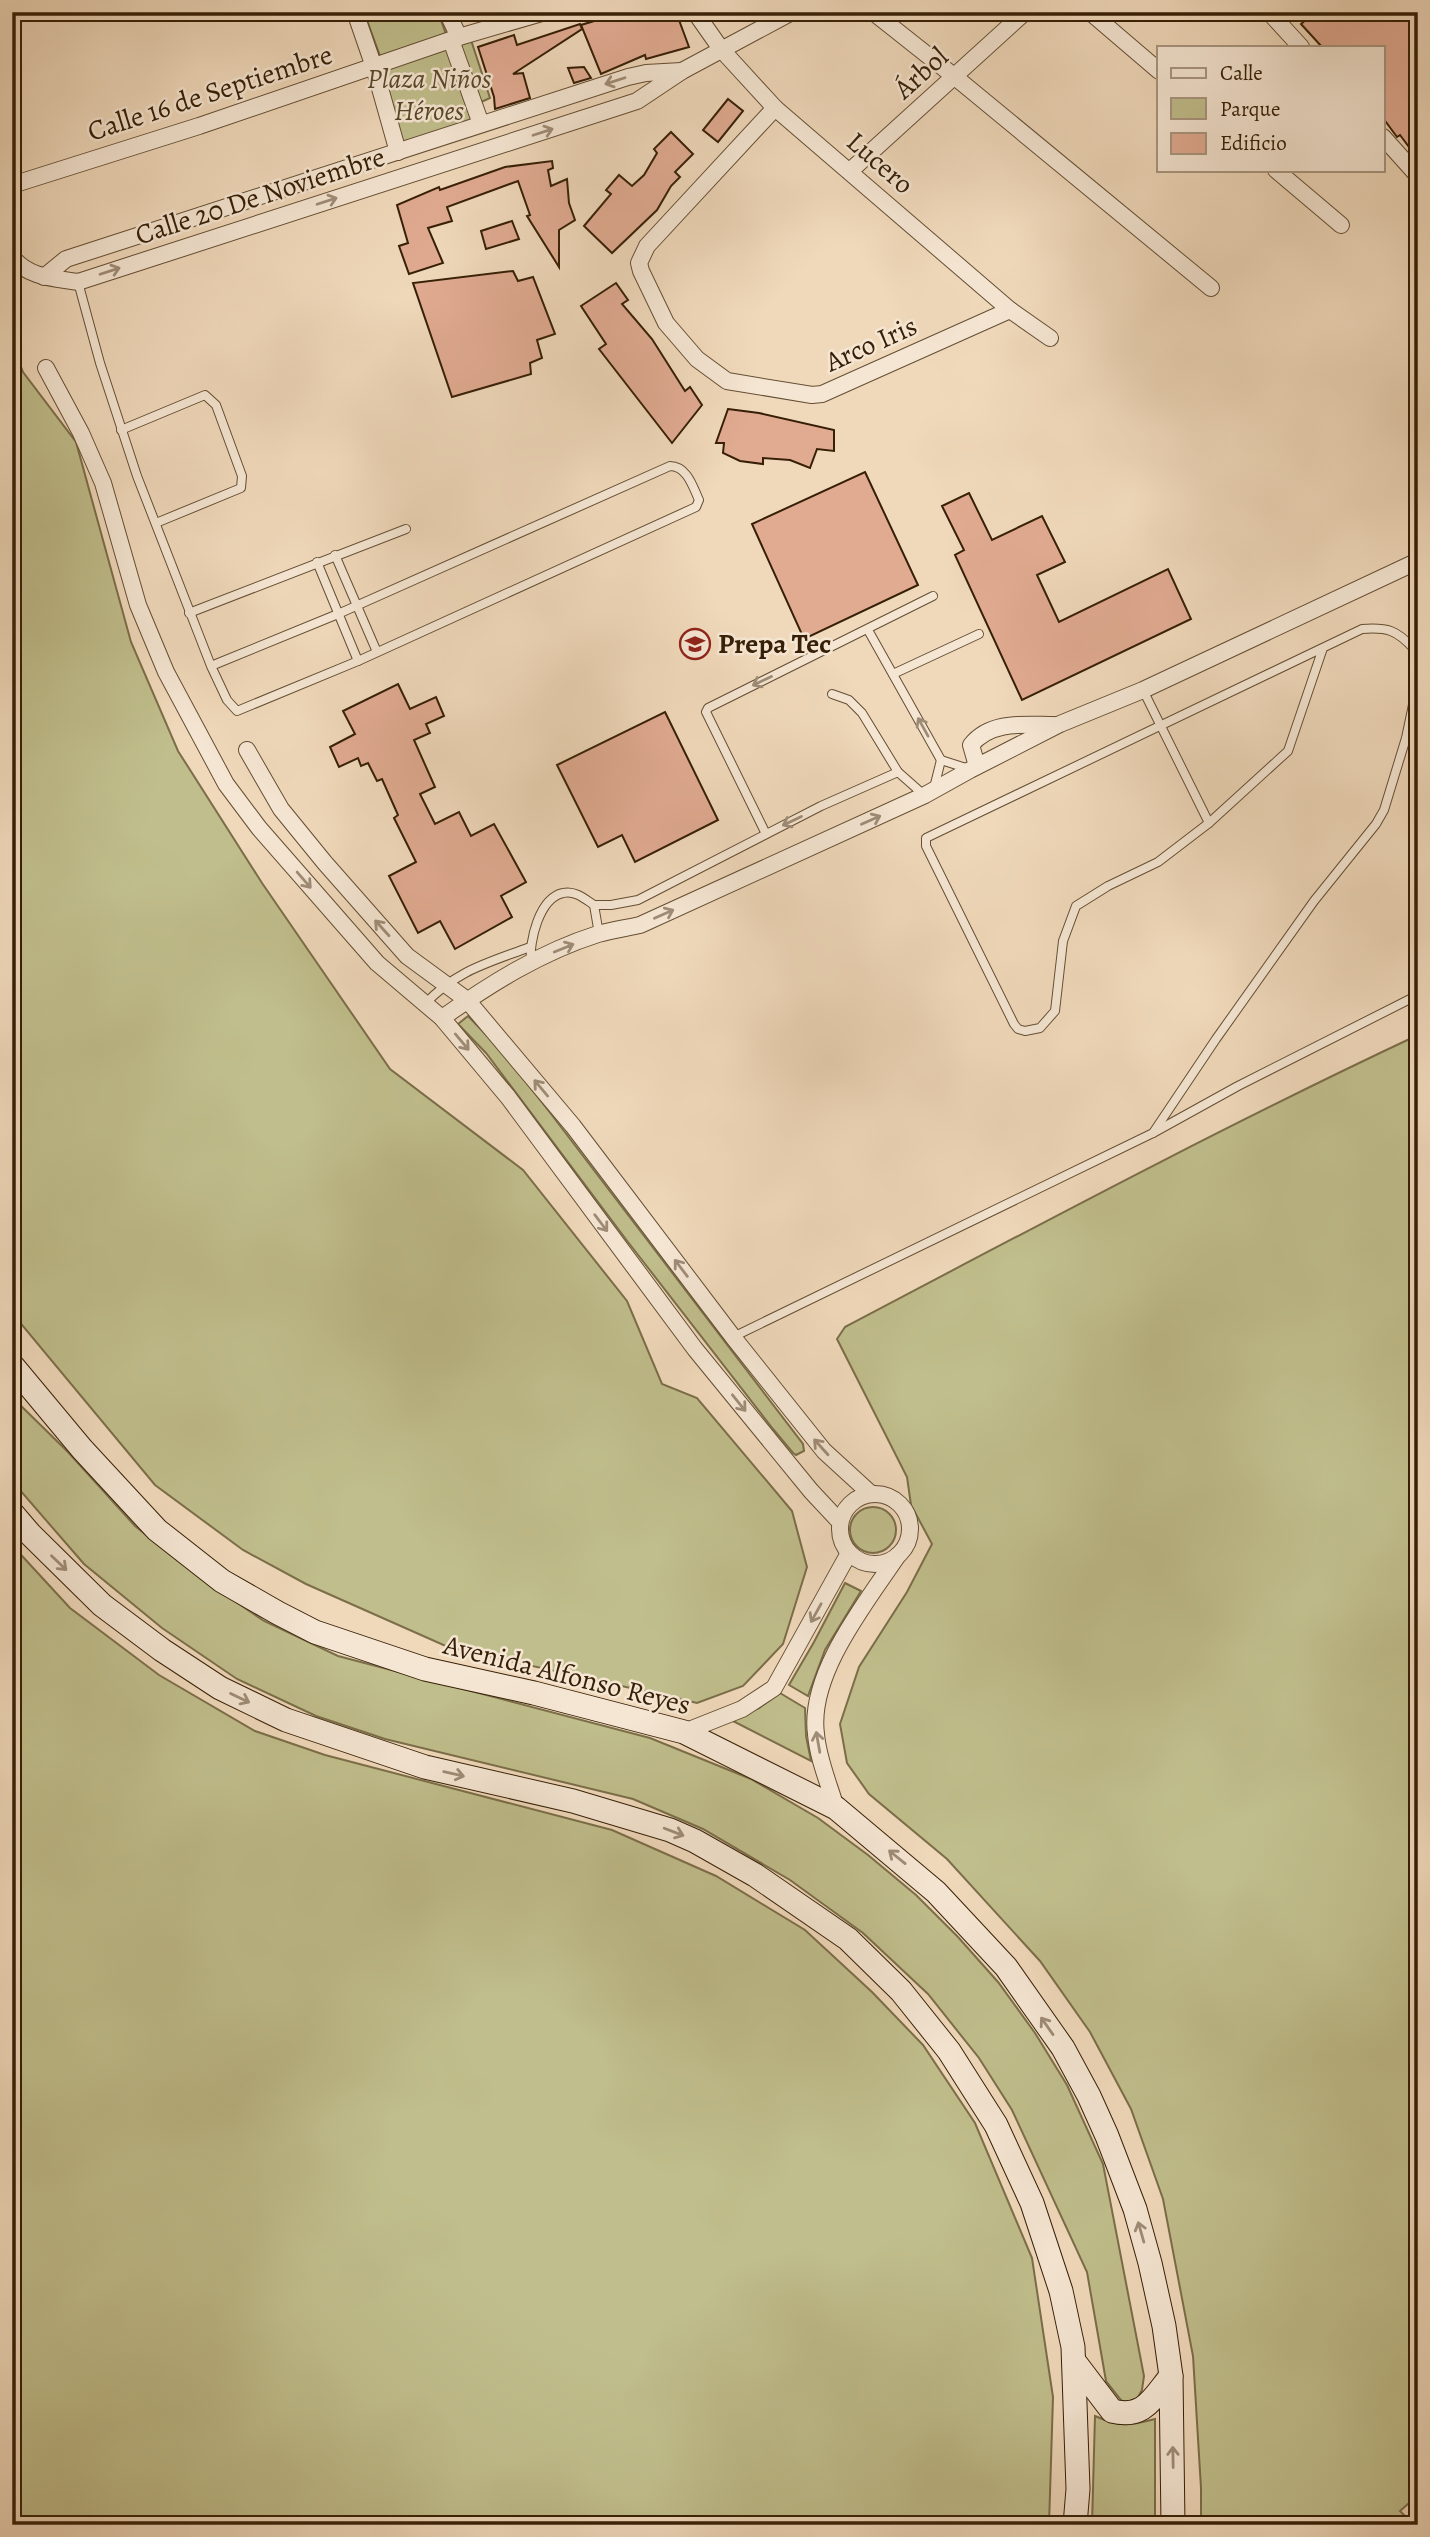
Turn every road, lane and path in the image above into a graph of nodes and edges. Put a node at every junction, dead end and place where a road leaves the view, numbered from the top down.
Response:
1 (355, 12) edge
2 (447, 12) edge
3 (545, 12) edge
4 (695, 12) edge
5 (792, 12) edge
6 (873, 12) edge
7 (1025, 12) edge
8 (1090, 12) edge
9 (1269, 12) edge
10 (455, 39) junction
11 (1300, 46) edge
12 (721, 49) junction
13 (374, 66) junction
14 (1157, 69) edge
15 (682, 71) junction
16 (955, 78) junction
17 (775, 108) junction
18 (481, 124) junction
19 (1384, 139) edge
20 (398, 152) junction
21 (850, 171) junction
22 (1278, 172) edge
23 (1418, 176) edge
24 (12, 185) edge
25 (1341, 225) dead end
26 (12, 257) edge
27 (44, 277) junction
28 (78, 282) junction
29 (1211, 288) dead end
30 (1010, 310) junction
31 (1050, 338) dead end
32 (46, 368) dead end
33 (121, 430) junction
34 (156, 523) junction
35 (406, 529) dead end
36 (335, 555) junction
37 (1418, 561) edge
38 (317, 562) junction
39 (933, 596) dead end
40 (357, 605) junction
41 (189, 613) junction
42 (338, 614) junction
43 (868, 630) junction
44 (979, 634) dead end
45 (1323, 648) junction
46 (1416, 651) edge
47 (377, 652) junction
48 (358, 661) junction
49 (211, 666) junction
50 (893, 674) junction
51 (1143, 690) junction
52 (831, 694) dead end
53 (1060, 724) junction
54 (1160, 725) junction
55 (247, 750) dead end
56 (941, 760) junction
57 (973, 768) junction
58 (898, 772) junction
59 (929, 793) junction
60 (281, 809) junction
61 (1209, 822) junction
62 (259, 828) junction
63 (766, 834) junction
64 (594, 905) junction
65 (599, 934) junction
66 (531, 954) junction
67 (446, 983) junction
68 (1418, 995) edge
69 (467, 1000) junction
70 (425, 1004) junction
71 (442, 1018) junction
72 (1153, 1133) junction
73 (733, 1337) junction
74 (12, 1365) edge
75 (871, 1494) junction
76 (12, 1513) edge
77 (839, 1521) junction
78 (849, 1553) junction
79 (898, 1555) junction
80 (684, 1732) junction
81 (836, 1808) junction
82 (1074, 2361) junction
83 (1171, 2376) junction
84 (1075, 2525) edge
85 (1173, 2525) edge

1 - 13 street
2 - 10 street
3 - 10 street, Calle 16 de Septiembre
4 - 12 street, Lucero
5 - 12 street
6 - 16 street
7 - 16 street, Árbol
8 - 14 street
9 - 11 street
10 - 13 street, Calle 16 de Septiembre
10 - 18 street
12 - 15 street
12 - 17 street, Lucero
13 - 20 street
13 - 24 street, Calle 16 de Septiembre
15 -> 18 street, Calle 20 De Noviembre
28 -> 15 street, Calle 20 De Noviembre
16 - 21 street, Árbol
16 - 29 street
17 - 21 street, Lucero
17 - 30 street, Arco Iris
18 - 20 street, Calle 20 De Noviembre
19 - 23 street
20 - 27 street, Calle 20 De Noviembre
21 - 30 street, Lucero
22 - 25 street
26 - 27 street
27 - 28 street, Calle 20 De Noviembre
28 - 33 lane
30 - 31 street, Lucero
32 - 62 street
33 - 34 lane
33 - 34 lane
34 - 41 lane
35 - 36 lane
36 - 38 lane
36 - 40 lane
37 - 51 street
38 - 41 lane
38 - 42 lane
39 - 43 lane
40 - 42 lane
40 - 47 lane
40 - 47 lane
41 - 49 lane
42 - 48 lane
42 - 49 lane
43 - 50 lane
43 -> 63 lane
44 - 50 lane
45 - 46 lane
45 - 54 lane
45 - 61 lane
46 - 72 lane
47 - 48 lane
48 - 49 lane
56 -> 50 lane
51 - 53 street
51 - 54 lane
52 - 58 lane
53 - 57 street
53 - 57 street
54 - 61 lane
54 - 61 lane
55 - 60 street
56 - 57 lane
56 - 59 lane
57 - 59 street
58 - 59 lane
58 -> 63 lane
65 -> 59 street
60 - 62 street
67 -> 60 street
62 -> 70 street
63 - 64 lane
64 - 65 lane
64 - 66 lane
66 -> 65 street
66 - 67 lane
66 - 69 street
67 - 69 street
67 - 70 lane
68 - 72 lane
69 - 71 street
73 -> 69 street
70 - 71 street
71 -> 77 street
72 - 73 lane
75 -> 73 street
74 - 80 main road, Avenida Alfonso Reyes
75 - 77 street
75 - 79 street
76 -> 82 main road
77 - 78 street
78 - 79 street
78 -> 80 street
81 -> 79 street
80 - 81 main road, Avenida Alfonso Reyes
83 -> 81 main road, Avenida Alfonso Reyes
82 - 83 main road
82 - 84 main road
85 -> 83 main road, Avenida Alfonso Reyes

